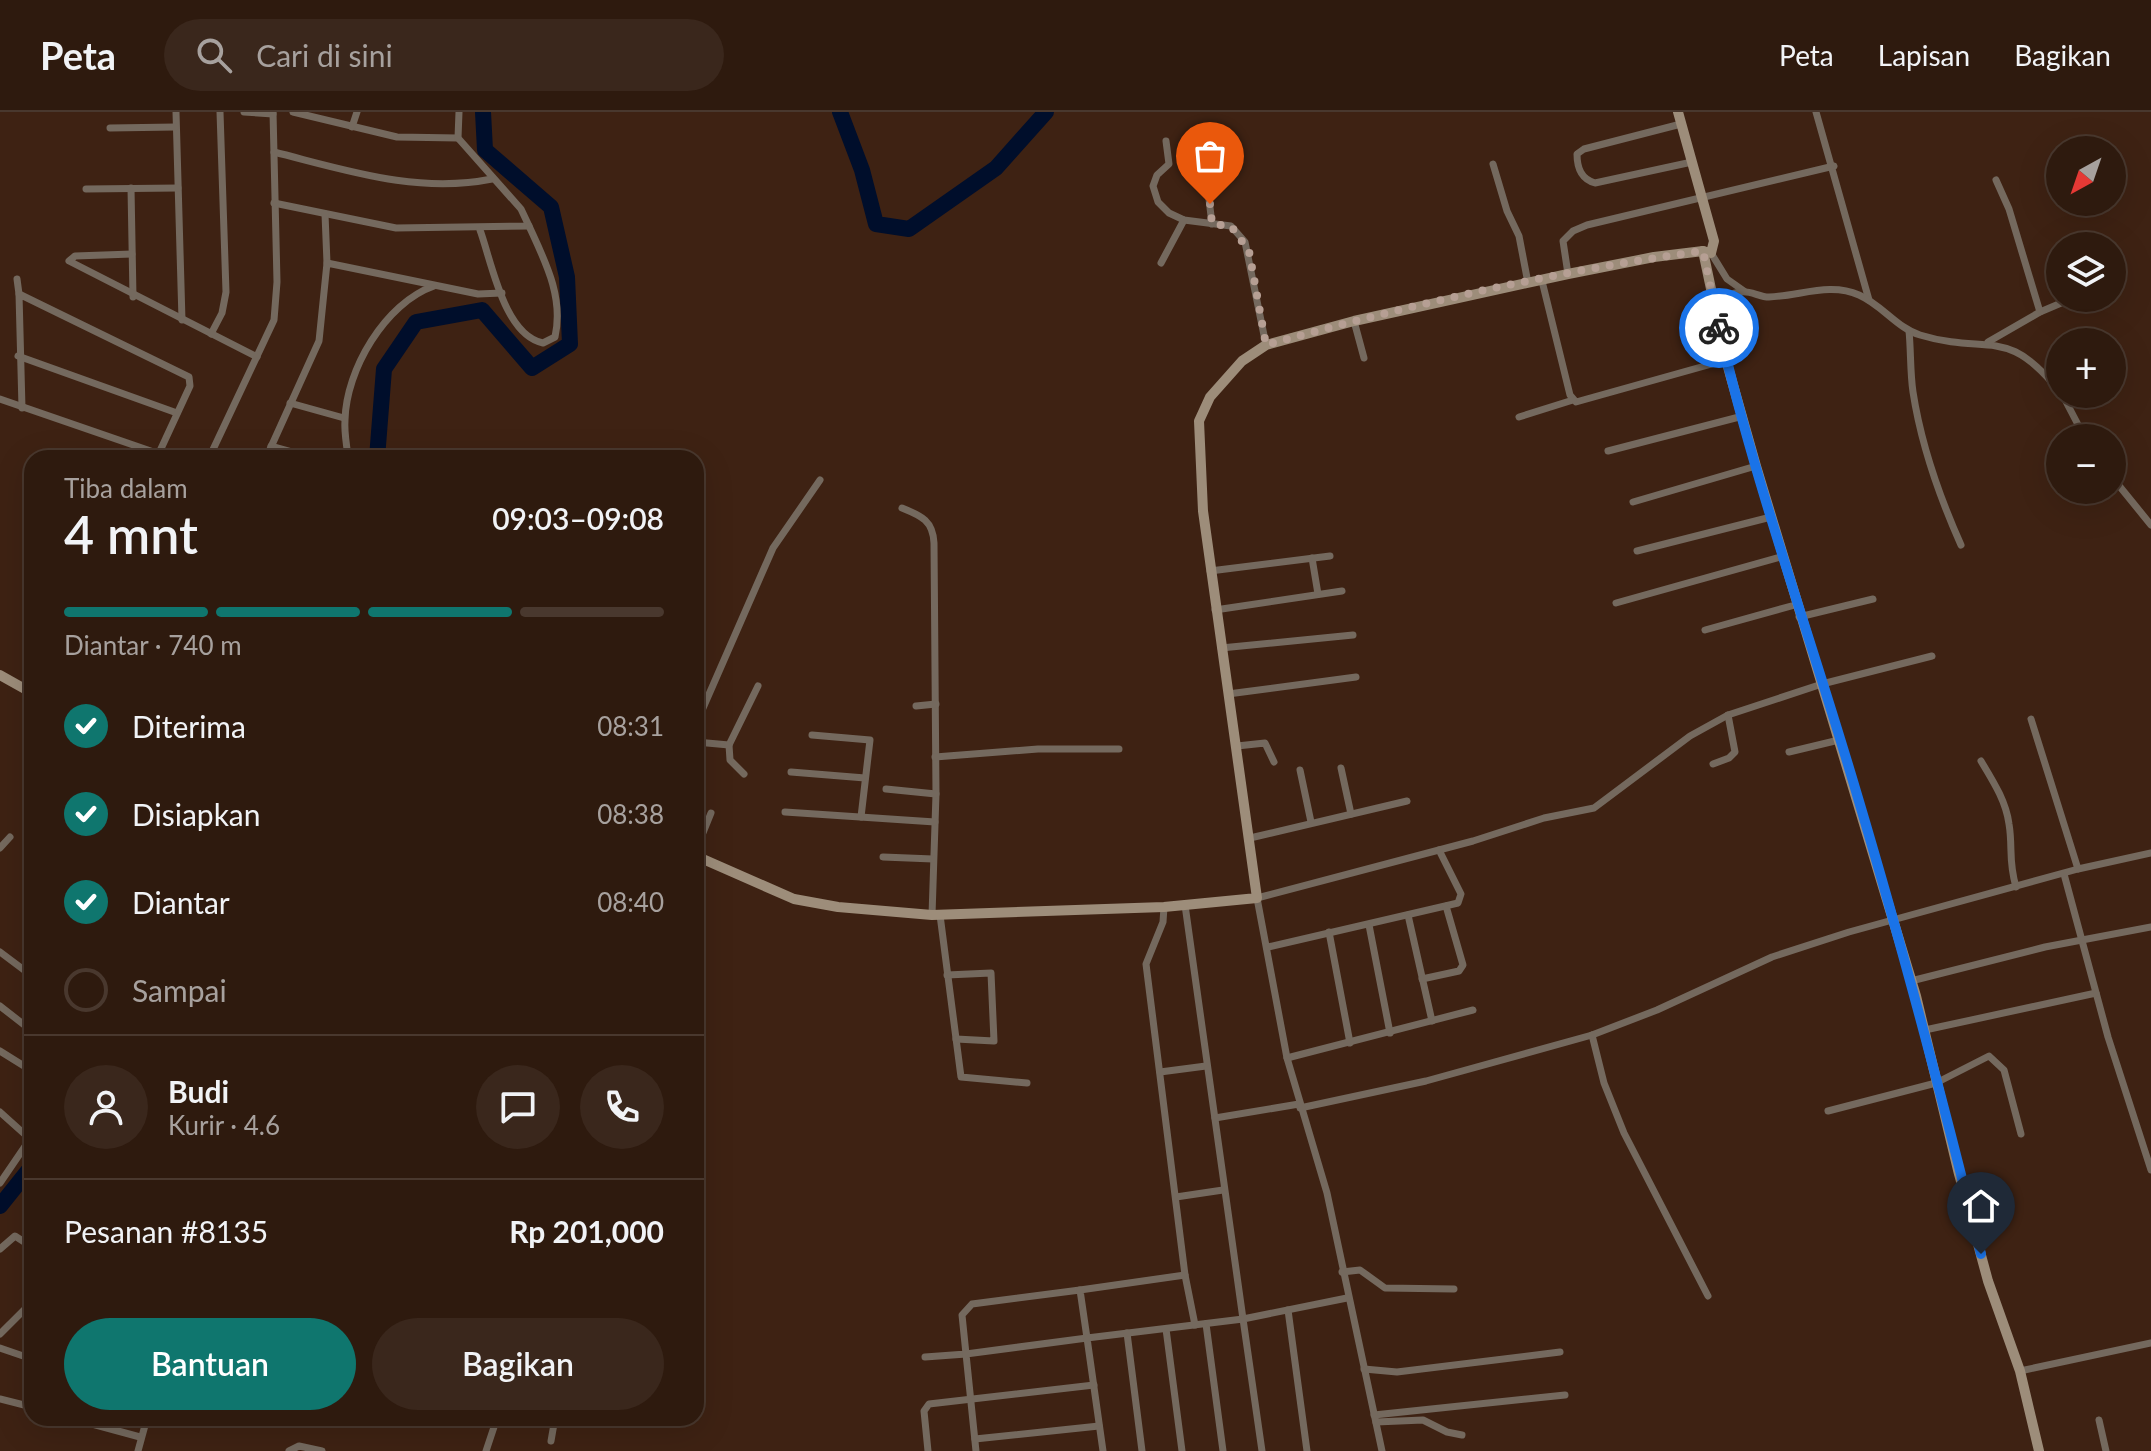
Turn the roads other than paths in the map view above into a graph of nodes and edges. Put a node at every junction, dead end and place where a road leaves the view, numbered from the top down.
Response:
1 (176, 112) edge
2 (220, 112) edge
3 (244, 112) edge
4 (293, 112) edge
5 (357, 112) edge
6 (459, 112) edge
7 (1678, 112) edge
8 (1816, 112) edge
9 (273, 113) edge
10 (1681, 124) junction
11 (175, 127) junction
12 (352, 127) junction
13 (110, 128) dead end
14 (458, 138) junction
15 (1166, 141) dead end
16 (274, 152) junction
17 (1692, 162) junction
18 (1493, 164) dead end
19 (1834, 166) junction
20 (1214, 167) dead end
21 (492, 179) junction
22 (1996, 180) dead end
23 (131, 188) junction
24 (178, 188) junction
25 (86, 189) dead end
26 (1703, 197) junction
27 (274, 203) junction
28 (325, 214) junction
29 (1184, 220) junction
30 (1212, 224) junction
31 (529, 226) junction
32 (480, 230) junction
33 (1707, 252) junction
34 (132, 254) junction
35 (327, 263) junction
36 (1161, 263) dead end
37 (1568, 274) junction
38 (17, 279) dead end
39 (1542, 281) junction
40 (1528, 283) junction
41 (436, 285) junction
42 (1744, 291) junction
43 (502, 293) junction
44 (19, 294) junction
45 (133, 297) junction
46 (1869, 300) junction
47 (1713, 306) junction
48 (2046, 309) edge
49 (2040, 312) junction
50 (182, 320) junction
51 (1354, 321) junction
52 (1909, 331) junction
53 (211, 334) junction
54 (1988, 342) junction
55 (1266, 345) junction
56 (18, 356) junction
57 (257, 357) junction
58 (1364, 358) dead end
59 (1726, 360) junction
60 (2046, 377) edge
61 (0, 399) edge
62 (1573, 400) junction
63 (290, 403) junction
64 (22, 408) junction
65 (177, 413) junction
66 (1743, 416) junction
67 (1519, 417) dead end
68 (344, 418) junction
69 (271, 446) junction
70 (150, 450) edge
71 (160, 450) edge
72 (213, 450) edge
73 (269, 450) edge
74 (285, 450) edge
75 (347, 450) edge
76 (1608, 451) dead end
77 (1756, 466) junction
78 (820, 480) dead end
79 (2126, 494) edge
80 (1633, 502) dead end
81 (902, 508) dead end
82 (1771, 517) junction
83 (2151, 525) edge
84 (1961, 545) dead end
85 (1637, 551) dead end
86 (1330, 556) dead end
87 (1784, 556) junction
88 (1312, 558) junction
89 (1210, 571) junction
90 (1342, 591) dead end
91 (1318, 594) junction
92 (1873, 599) dead end
93 (1616, 603) dead end
94 (1215, 610) junction
95 (1797, 611) junction
96 (1705, 630) dead end
97 (1353, 635) dead end
98 (1221, 648) junction
99 (1932, 656) dead end
100 (0, 675) edge
101 (1356, 677) dead end
102 (1822, 684) junction
103 (758, 686) dead end
104 (24, 688) edge
105 (1228, 694) junction
106 (704, 704) edge
107 (936, 704) junction
108 (916, 706) dead end
109 (1728, 715) junction
110 (2031, 719) dead end
111 (812, 735) dead end
112 (1839, 740) junction
113 (704, 743) edge
114 (729, 745) junction
115 (1237, 746) junction
116 (1119, 749) dead end
117 (1789, 752) dead end
118 (935, 757) junction
119 (1981, 761) dead end
120 (1274, 762) dead end
121 (1713, 764) dead end
122 (1341, 768) dead end
123 (1300, 770) dead end
124 (791, 772) dead end
125 (744, 774) dead end
126 (865, 778) junction
127 (886, 789) dead end
128 (936, 794) junction
129 (1407, 801) dead end
130 (785, 812) dead end
131 (711, 813) dead end
132 (1351, 814) junction
133 (861, 817) junction
134 (935, 822) junction
135 (1311, 822) junction
136 (704, 832) edge
137 (10, 837) dead end
138 (1250, 838) junction
139 (0, 848) edge
140 (1439, 850) junction
141 (2151, 853) edge
142 (704, 857) edge
143 (883, 857) dead end
144 (933, 859) junction
145 (2078, 869) junction
146 (2064, 874) junction
147 (2016, 887) junction
148 (1257, 898) junction
149 (1185, 905) junction
150 (1446, 906) junction
151 (1164, 907) junction
152 (936, 915) junction
153 (1408, 915) junction
154 (1892, 920) junction
155 (1369, 925) junction
156 (2151, 927) edge
157 (1329, 932) junction
158 (2082, 941) junction
159 (1268, 947) junction
160 (0, 952) edge
161 (24, 970) edge
162 (947, 975) junction
163 (1422, 979) junction
164 (1911, 981) junction
165 (2096, 993) junction
166 (1, 1008) edge
167 (1473, 1010) dead end
168 (1432, 1021) junction
169 (24, 1025) edge
170 (1925, 1030) junction
171 (1390, 1033) junction
172 (1592, 1035) junction
173 (956, 1039) junction
174 (1350, 1043) junction
175 (0, 1051) edge
176 (1287, 1058) junction
177 (24, 1066) edge
178 (1206, 1066) junction
179 (1160, 1072) junction
180 (1027, 1083) dead end
181 (1936, 1083) junction
182 (1300, 1106) junction
183 (1828, 1111) dead end
184 (0, 1112) edge
185 (1215, 1118) junction
186 (2151, 1126) edge
187 (2140, 1129) junction
188 (24, 1134) edge
189 (2021, 1134) dead end
190 (24, 1148) edge
191 (0, 1164) edge
192 (2151, 1170) edge
193 (9, 1172) junction
194 (0, 1183) edge
195 (1223, 1190) junction
196 (1176, 1197) junction
197 (24, 1242) edge
198 (0, 1249) edge
199 (1342, 1272) junction
200 (1185, 1275) junction
201 (1454, 1289) dead end
202 (1080, 1290) junction
203 (1708, 1296) dead end
204 (1347, 1298) junction
205 (1288, 1310) junction
206 (24, 1312) edge
207 (1243, 1319) junction
208 (1206, 1324) junction
209 (1195, 1325) junction
210 (1166, 1329) junction
211 (1127, 1333) junction
212 (0, 1334) edge
213 (1087, 1338) junction
214 (2151, 1343) edge
215 (0, 1348) edge
216 (1560, 1352) dead end
217 (966, 1354) junction
218 (24, 1356) edge
219 (925, 1357) dead end
220 (1364, 1369) junction
221 (2020, 1371) junction
222 (1094, 1385) junction
223 (1565, 1395) dead end
224 (0, 1399) edge
225 (969, 1400) junction
226 (24, 1405) edge
227 (1375, 1418) junction
228 (2099, 1420) dead end
229 (99, 1426) edge
230 (144, 1426) edge
231 (494, 1426) edge
232 (554, 1426) edge
233 (1099, 1426) junction
234 (1462, 1435) dead end
235 (140, 1437) junction
236 (975, 1439) junction
237 (551, 1441) dead end
238 (138, 1451) edge
239 (289, 1451) edge
240 (322, 1451) edge
241 (486, 1451) edge
242 (928, 1451) edge
243 (976, 1451) edge
244 (1103, 1451) edge
245 (1142, 1451) edge
246 (1182, 1451) edge
247 (1223, 1451) edge
248 (1262, 1451) edge
249 (1307, 1451) edge
250 (1382, 1451) edge
251 (2039, 1451) edge
252 (2106, 1451) edge

1 - 11 street
2 - 53 street
3 - 9 street
4 - 12 street
5 - 12 street
6 - 14 street
7 - 10 street
8 - 19 street
9 - 16 street
10 - 17 street
10 - 17 street
11 - 13 street
11 - 24 street
12 - 14 street
14 - 21 street
15 - 29 street
16 - 21 street
16 - 27 street
17 - 26 street
18 - 40 street
19 - 26 street
19 - 46 street
20 - 30 street
21 - 31 street
22 - 49 street
23 - 24 street
23 - 25 street
23 - 34 street
24 - 50 street
26 - 33 street
26 - 37 street
27 - 28 street
27 - 57 street
28 - 32 street
28 - 35 street
29 - 30 street
29 - 36 street
30 - 55 street
31 - 32 street
31 - 43 street
32 - 43 street
33 - 37 street
33 - 42 street
33 - 47 street
34 - 45 street
34 - 45 street
35 - 41 street
35 - 63 street
37 - 39 street
38 - 44 street
39 - 40 street
39 - 62 street
40 - 51 street
41 - 43 street
41 - 68 street
42 - 46 street
42 - 47 street
44 - 56 street
44 - 65 street
45 - 50 street
46 - 52 street
47 - 59 street
48 - 49 street
49 - 54 street
50 - 53 street
51 - 55 street
51 - 58 street
52 - 54 street
52 - 84 street
53 - 57 street
54 - 60 street
55 - 89 street
56 - 64 street
56 - 65 street
57 - 72 street
59 - 62 street
59 - 66 street
61 - 64 street
62 - 67 street
63 - 68 street
63 - 69 street
64 - 70 street
65 - 71 street
66 - 76 street
66 - 77 street
68 - 75 street
69 - 73 street
69 - 74 street
77 - 80 street
77 - 82 street
78 - 106 street
79 - 83 street
81 - 107 street
82 - 85 street
82 - 87 street
86 - 88 street
87 - 93 street
87 - 95 street
88 - 89 street
88 - 91 street
89 - 94 street
90 - 91 street
91 - 94 street
92 - 95 street
94 - 98 street
95 - 96 street
95 - 102 street
97 - 98 street
98 - 105 street
99 - 102 street
100 - 104 street
101 - 105 street
102 - 109 street
102 - 112 street
103 - 114 street
105 - 115 street
107 - 108 street
107 - 118 street
109 - 121 street
109 - 140 street
110 - 145 street
111 - 126 street
112 - 117 street
112 - 154 street
113 - 114 street
114 - 125 street
115 - 120 street
115 - 138 street
116 - 118 street
118 - 128 street
119 - 147 street
122 - 132 street
123 - 135 street
124 - 126 street
126 - 133 street
127 - 128 street
128 - 134 street
129 - 132 street
130 - 133 street
131 - 136 street
132 - 135 street
133 - 134 street
134 - 144 street
135 - 138 street
137 - 139 street
138 - 148 street
140 - 148 street
140 - 150 street
141 - 145 street
142 - 152 street
143 - 144 street
144 - 152 street
145 - 146 street
146 - 147 street
146 - 158 street
147 - 154 street
148 - 149 street
148 - 159 street
149 - 151 street
149 - 178 street
150 - 153 street
150 - 163 street
151 - 152 street
151 - 179 street
152 - 162 street
153 - 155 street
153 - 163 street
154 - 164 street
154 - 172 street
155 - 157 street
155 - 171 street
156 - 158 street
157 - 159 street
157 - 174 street
158 - 164 street
158 - 165 street
159 - 176 street
160 - 161 street
162 - 173 street
162 - 173 street
163 - 168 street
164 - 170 street
165 - 170 street
165 - 187 street
166 - 169 street
167 - 168 street
168 - 171 street
170 - 181 street
171 - 174 street
172 - 182 street
172 - 203 street
173 - 180 street
174 - 176 street
175 - 177 street
176 - 182 street
178 - 179 street
178 - 185 street
179 - 196 street
181 - 183 street
181 - 189 street
181 - 221 street
182 - 185 street
182 - 199 street
184 - 188 street
185 - 195 street
186 - 187 street
187 - 192 street
190 - 193 street
191 - 193 street
193 - 194 street
195 - 196 street
195 - 207 street
196 - 200 street
197 - 198 street
199 - 201 street
199 - 204 street
200 - 202 street
200 - 209 street
202 - 213 street
202 - 217 street
204 - 205 street
204 - 220 street
205 - 207 street
205 - 249 street
206 - 212 street
207 - 208 street
207 - 248 street
208 - 209 street
208 - 247 street
209 - 210 street
210 - 211 street
210 - 246 street
211 - 213 street
211 - 245 street
213 - 217 street
213 - 222 street
214 - 221 street
215 - 218 street
216 - 220 street
217 - 219 street
217 - 225 street
220 - 227 street
221 - 251 street
222 - 225 street
222 - 233 street
223 - 227 street
224 - 226 street
225 - 236 street
225 - 242 street
227 - 234 street
227 - 250 street
228 - 252 street
229 - 235 street
230 - 235 street
231 - 241 street
232 - 237 street
233 - 236 street
233 - 244 street
235 - 238 street
236 - 243 street
239 - 240 street

